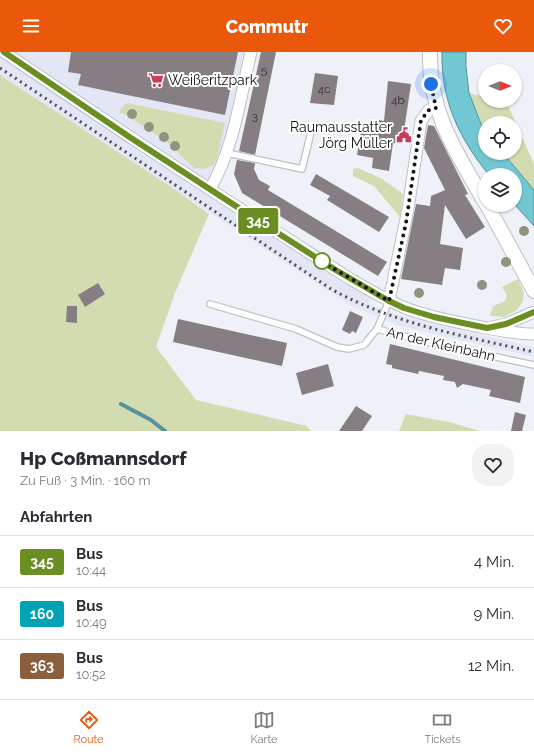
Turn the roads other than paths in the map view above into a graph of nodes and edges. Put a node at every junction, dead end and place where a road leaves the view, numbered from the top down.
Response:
1 (4, 52) edge
2 (251, 52) edge
3 (430, 52) edge
4 (436, 108) junction
5 (311, 132) dead end
6 (227, 153) junction
7 (210, 189) junction
8 (478, 190) edge
9 (491, 212) edge
10 (534, 291) edge
11 (389, 301) junction
12 (210, 304) dead end
13 (534, 312) edge
14 (487, 328) junction
15 (377, 329) junction
16 (534, 334) edge
17 (534, 364) edge

1 - 7 street, An der Kleinbahn
2 - 6 street
3 - 4 street
4 - 8 street
4 - 11 street
5 - 6 lane
6 - 7 street
7 - 11 street, An der Kleinbahn
9 - 10 street
11 - 14 street, An der Kleinbahn
11 - 15 lane, An der Kleinbahn
12 - 15 lane
13 - 14 street, An der Kleinbahn
14 - 16 street, An der Kleinbahn
15 - 17 lane, An der Kleinbahn

